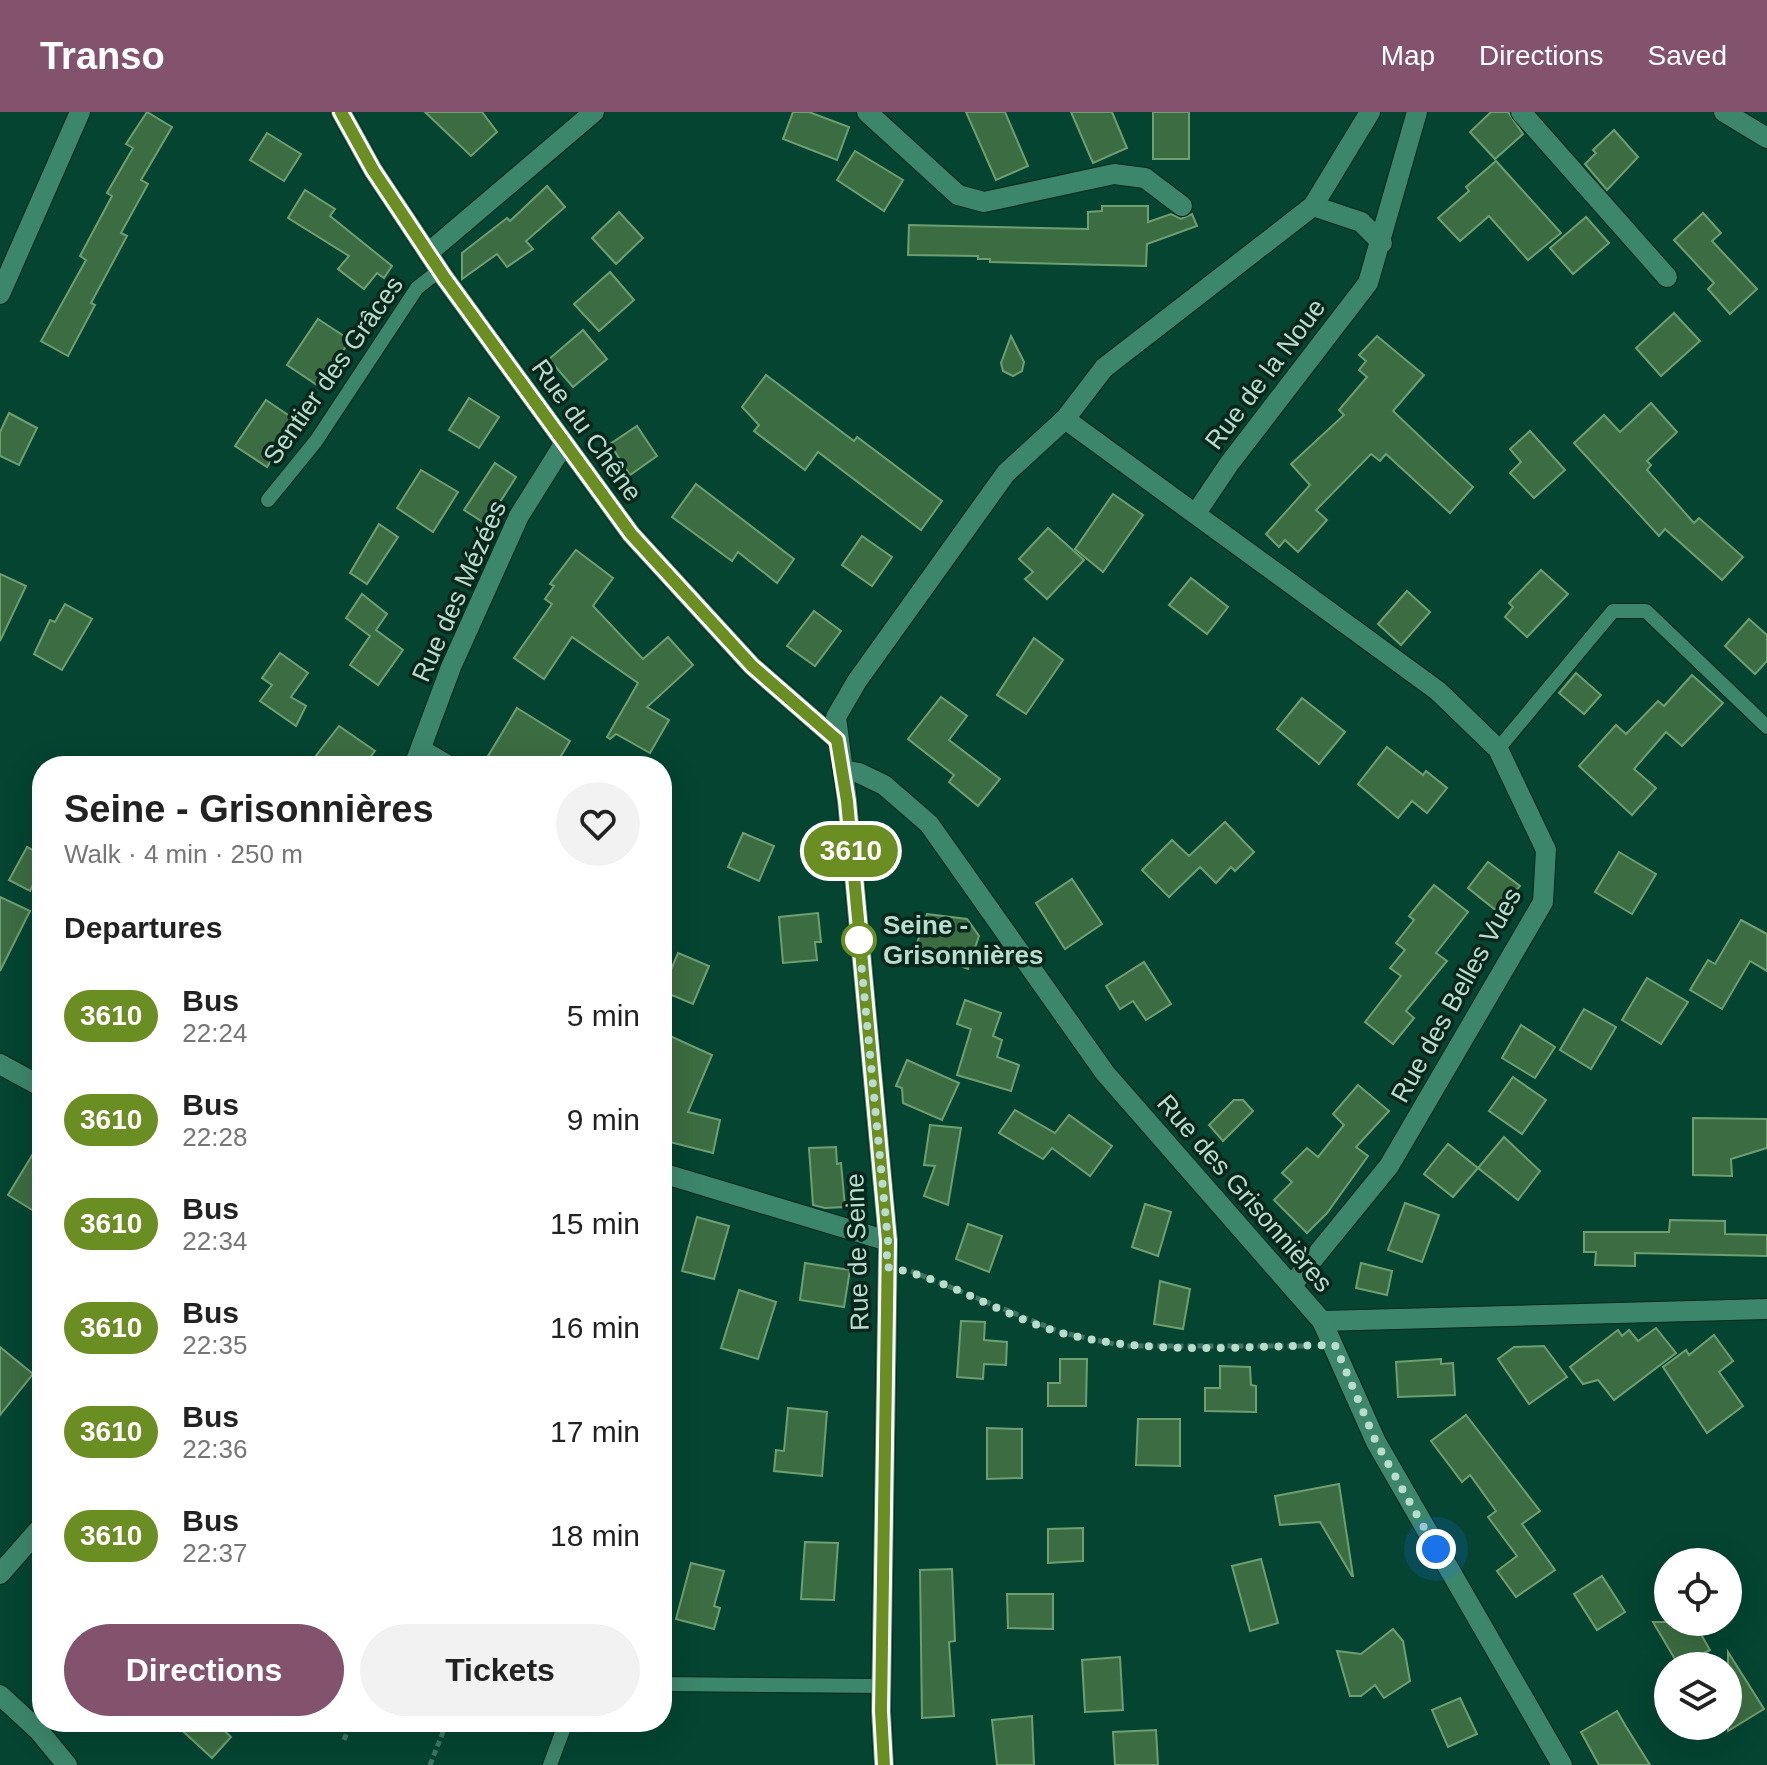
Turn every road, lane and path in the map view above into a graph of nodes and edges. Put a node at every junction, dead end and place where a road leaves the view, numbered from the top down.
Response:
1 (80, 112) edge
2 (341, 112) edge
3 (594, 112) edge
4 (867, 112) edge
5 (1370, 112) edge
6 (1417, 112) edge
7 (1521, 112) edge
8 (1724, 112) edge
9 (1767, 138) edge
10 (1182, 206) dead end
11 (1313, 206) junction
12 (1382, 243) junction
13 (434, 262) junction
14 (1667, 277) dead end
15 (0, 294) edge
16 (1065, 419) junction
17 (564, 444) junction
18 (268, 500) dead end
19 (1196, 513) junction
20 (1767, 727) edge
21 (837, 740) junction
22 (421, 746) junction
23 (1498, 749) junction
24 (418, 756) edge
25 (438, 756) edge
26 (843, 770) junction
27 (0, 1064) edge
28 (32, 1082) edge
29 (672, 1176) edge
30 (888, 1241) junction
31 (886, 1267) junction
32 (1292, 1285) junction
33 (1767, 1309) edge
34 (1322, 1321) junction
35 (1335, 1345) junction
36 (32, 1537) edge
37 (0, 1574) edge
38 (672, 1684) edge
39 (882, 1686) junction
40 (0, 1695) edge
41 (32, 1725) edge
42 (40, 1732) edge
43 (347, 1732) edge
44 (443, 1732) edge
45 (562, 1732) edge
46 (344, 1740) dead end
47 (67, 1765) edge
48 (430, 1765) edge
49 (550, 1765) edge
50 (884, 1765) edge
51 (1562, 1765) edge

1 - 15 street
2 - 13 street, Rue du Chêne
3 - 13 street
4 - 10 street
5 - 11 street
6 - 12 street, Rue de la Noue
7 - 14 street
8 - 9 street
11 - 12 street
11 - 16 street
12 - 19 street, Rue de la Noue
13 - 17 street, Rue du Chêne
13 - 18 lane, Sentier des Grâces
16 - 19 street
16 - 21 street
17 - 21 street, Rue du Chêne
17 - 22 street, Rue des Mézées
19 - 23 street, Rue des Belles Vues
20 - 23 lane
21 - 26 street, Rue de Seine
22 - 24 street, Rue des Mézées
22 - 25 lane
23 - 32 street, Rue des Belles Vues
26 - 30 street, Rue de Seine
26 - 32 street, Rue des Grisonnières
27 - 28 street
29 - 30 street
30 - 31 street, Rue de Seine
31 - 35 path
31 - 39 street, Rue de Seine
32 - 34 street, Rue des Grisonnières
33 - 34 street, Rue des Grisonnières
34 - 35 street
35 - 51 street
36 - 37 street
38 - 39 lane
39 - 50 street, Rue de Seine
40 - 41 street
42 - 47 street
43 - 46 path
44 - 48 path
45 - 49 lane

